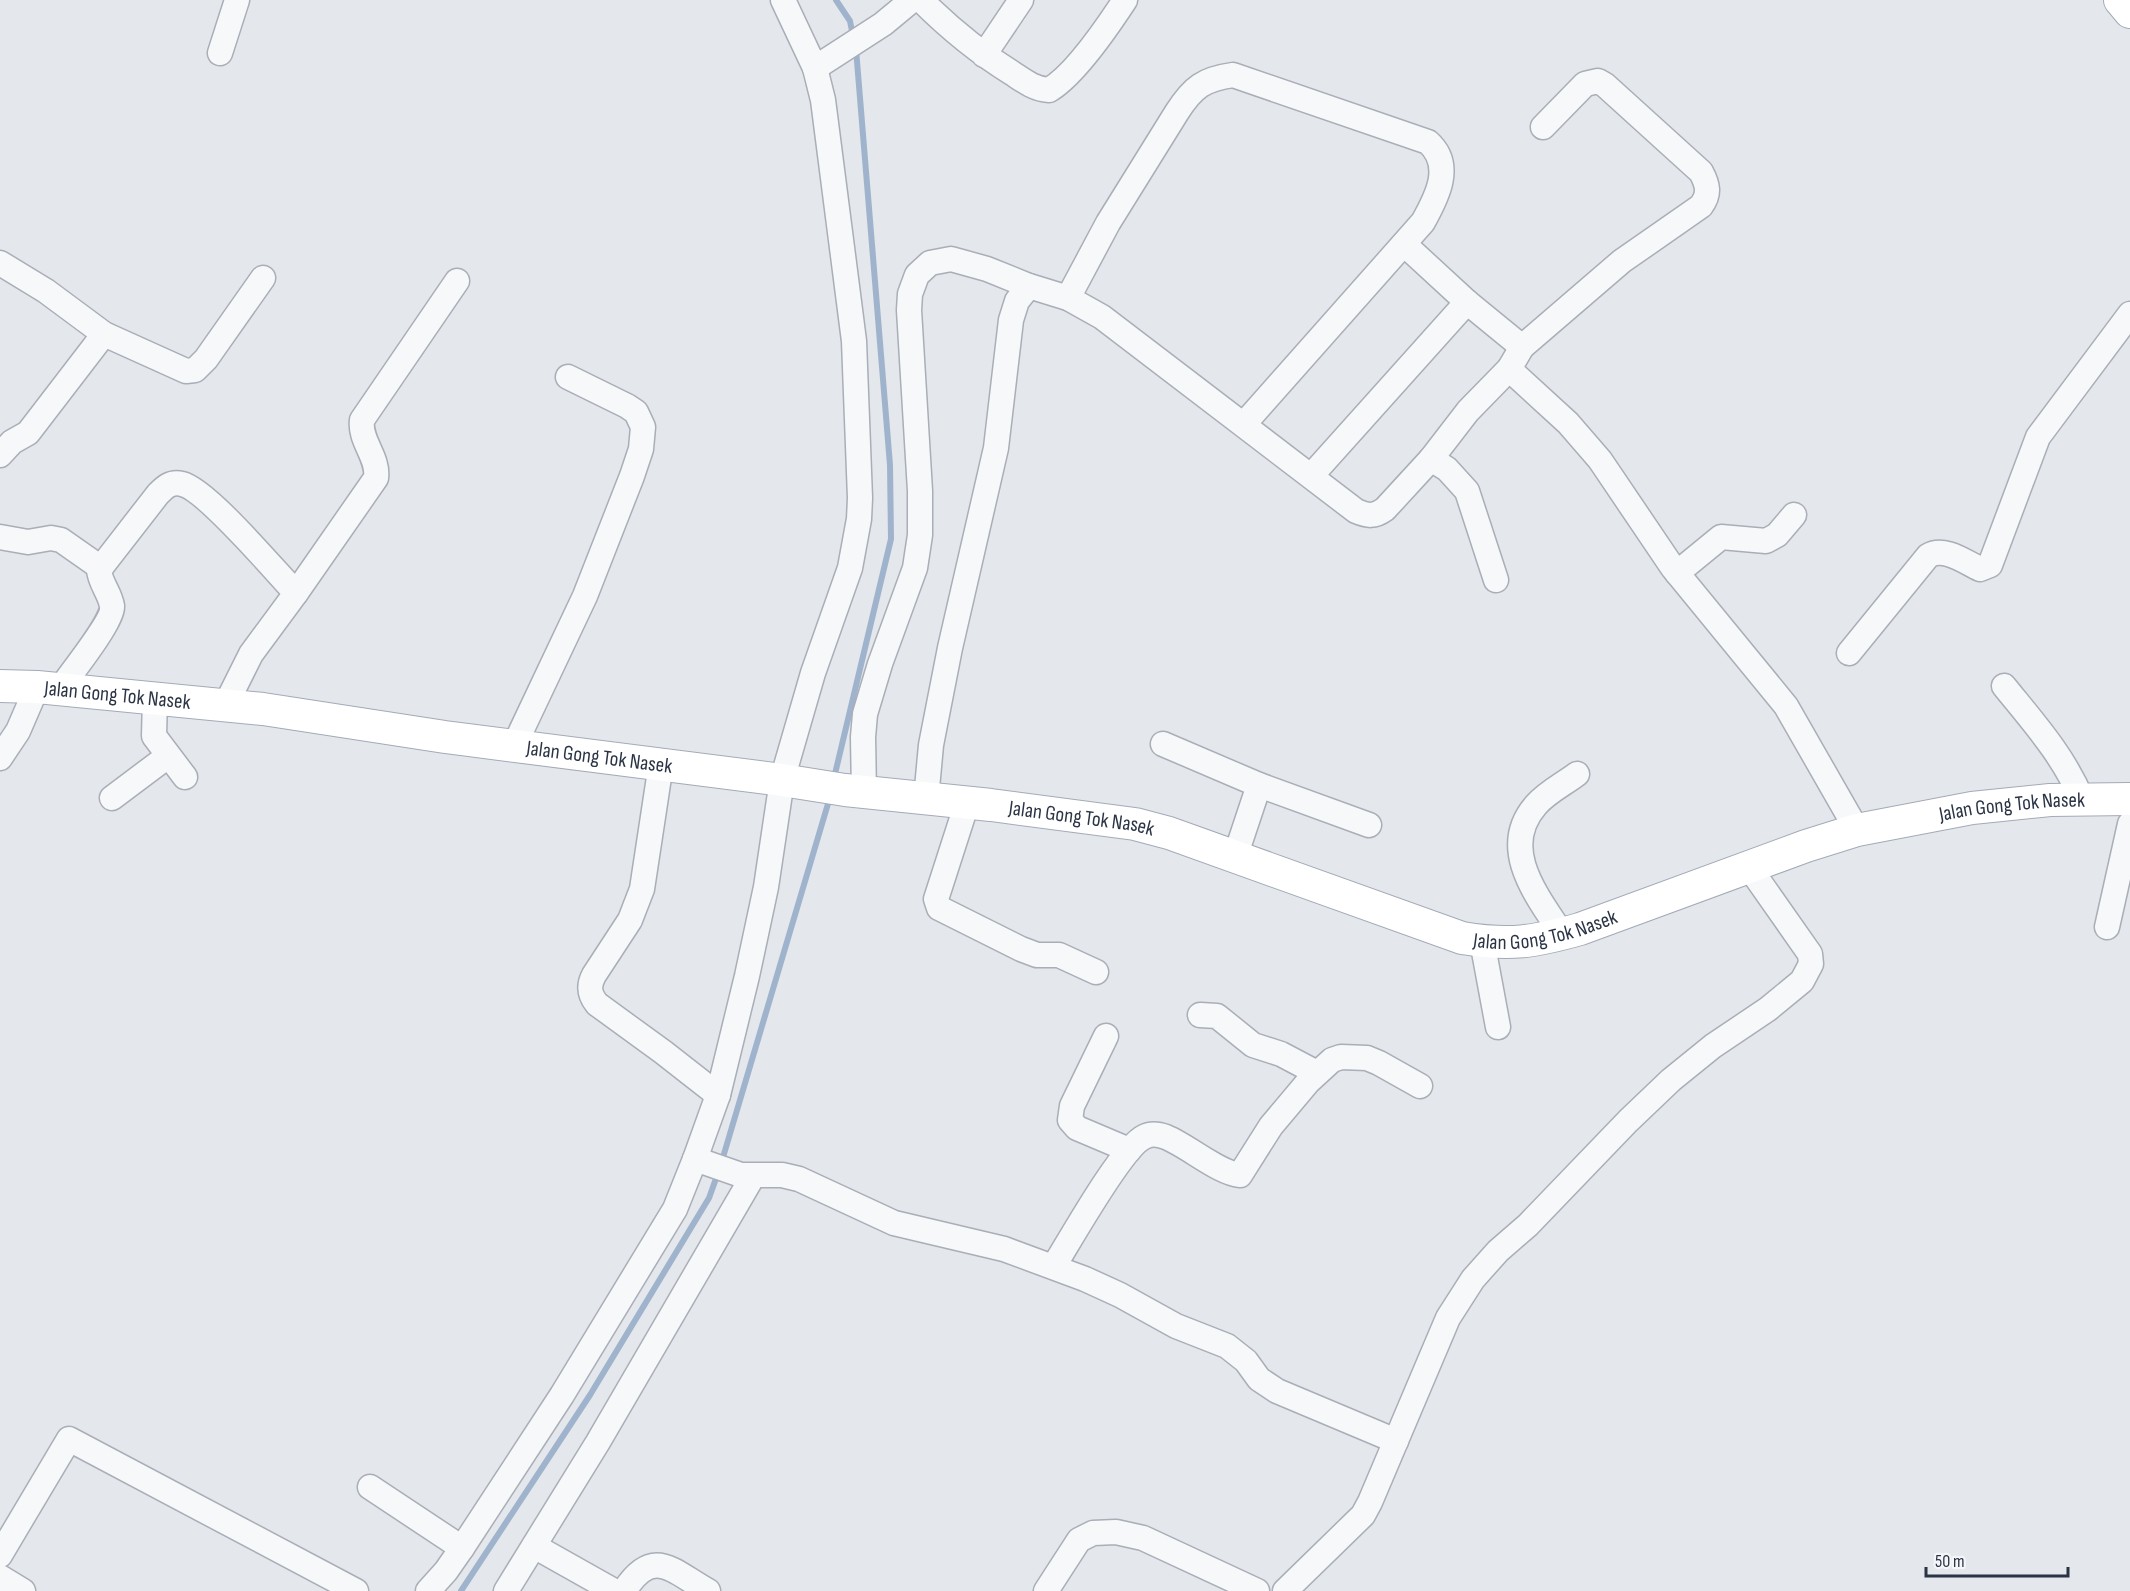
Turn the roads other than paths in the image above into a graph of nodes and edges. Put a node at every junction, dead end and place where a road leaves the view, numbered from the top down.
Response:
1 (237, 0) edge
2 (783, 0) edge
3 (912, 0) edge
4 (921, 0) edge
5 (1021, 0) edge
6 (1125, 0) edge
7 (2120, 0) edge
8 (2130, 12) edge
9 (220, 53) dead end
10 (984, 55) junction
11 (821, 64) junction
12 (1543, 127) dead end
13 (1404, 244) junction
14 (3, 270) edge
15 (263, 278) dead end
16 (457, 281) dead end
17 (1029, 286) junction
18 (1068, 298) junction
19 (1467, 302) junction
20 (2130, 314) edge
21 (104, 334) junction
22 (1522, 347) junction
23 (1509, 369) junction
24 (568, 377) dead end
25 (1244, 424) junction
26 (0, 455) edge
27 (1431, 459) junction
28 (1311, 476) junction
29 (1794, 515) dead end
30 (0, 537) edge
31 (100, 568) junction
32 (1677, 573) junction
33 (1496, 580) dead end
34 (296, 593) junction
35 (1849, 653) dead end
36 (0, 686) edge
37 (2004, 686) dead end
38 (48, 689) junction
39 (155, 698) junction
40 (225, 706) junction
41 (1163, 744) dead end
42 (514, 746) junction
43 (168, 756) junction
44 (0, 758) edge
45 (661, 764) junction
46 (1577, 774) dead end
47 (185, 777) dead end
48 (788, 781) junction
49 (1259, 784) junction
50 (855, 791) junction
51 (112, 798) dead end
52 (926, 799) junction
53 (2130, 799) edge
54 (2082, 800) junction
55 (967, 803) junction
56 (2130, 824) edge
57 (1369, 825) dead end
58 (1857, 830) junction
59 (1235, 857) junction
60 (1749, 867) junction
61 (2108, 927) dead end
62 (1562, 934) junction
63 (1482, 941) junction
64 (1096, 972) dead end
65 (1200, 1015) dead end
66 (1498, 1027) dead end
67 (1106, 1036) dead end
68 (1317, 1073) junction
69 (1420, 1086) dead end
70 (718, 1095) junction
71 (1129, 1150) junction
72 (698, 1161) junction
73 (747, 1175) junction
74 (1054, 1266) junction
75 (1396, 1441) junction
76 (370, 1487) dead end
77 (534, 1546) junction
78 (462, 1548) junction
79 (0, 1555) edge
80 (0, 1577) edge
81 (23, 1591) edge
82 (356, 1591) edge
83 (428, 1591) edge
84 (506, 1591) edge
85 (614, 1591) edge
86 (624, 1591) edge
87 (708, 1591) edge
88 (1046, 1591) edge
89 (1257, 1591) edge
90 (1286, 1591) edge

1 - 9 street
2 - 11 street
3 - 11 street
4 - 10 street
5 - 10 street
6 - 10 street
7 - 8 main road
11 - 48 street
12 - 22 street
13 - 18 street
13 - 19 street
13 - 25 street
14 - 21 street
15 - 21 street
16 - 34 street
17 - 18 street
17 - 50 street
17 - 52 street
18 - 25 street
19 - 22 street
19 - 28 street
20 - 35 street
21 - 26 street
22 - 23 street
23 - 27 street
23 - 32 street
24 - 42 street
25 - 28 street
27 - 28 street
27 - 33 street
29 - 32 street
30 - 31 street
31 - 34 street
31 - 38 street
32 - 58 street
34 - 40 street
36 - 38 main road, Jalan Gong Tok Nasek
37 - 54 street
38 - 39 main road, Jalan Gong Tok Nasek
38 - 44 street
39 - 40 main road, Jalan Gong Tok Nasek
39 - 43 street
40 - 42 main road, Jalan Gong Tok Nasek
41 - 49 street
42 - 45 main road, Jalan Gong Tok Nasek
43 - 47 street
43 - 51 street
45 - 48 main road, Jalan Gong Tok Nasek
45 - 70 street
46 - 62 street
48 - 50 main road, Jalan Gong Tok Nasek
48 - 70 street
49 - 57 street
49 - 59 street
50 - 52 main road, Jalan Gong Tok Nasek
52 - 55 main road, Jalan Gong Tok Nasek
53 - 54 main road, Jalan Gong Tok Nasek
54 - 58 main road, Jalan Gong Tok Nasek
55 - 59 main road, Jalan Gong Tok Nasek
55 - 64 street
56 - 61 street
58 - 60 main road, Jalan Gong Tok Nasek
59 - 63 main road, Jalan Gong Tok Nasek
60 - 62 main road, Jalan Gong Tok Nasek
60 - 75 street
62 - 63 main road, Jalan Gong Tok Nasek
63 - 66 street
65 - 68 street
67 - 71 street
68 - 69 street
68 - 71 street
70 - 72 street
71 - 74 street
72 - 73 street
72 - 78 street
73 - 74 street
73 - 77 street
74 - 75 street
75 - 90 street
76 - 78 street
77 - 84 street
77 - 85 street
78 - 83 street
79 - 82 street
80 - 81 street
86 - 87 street
88 - 89 street

